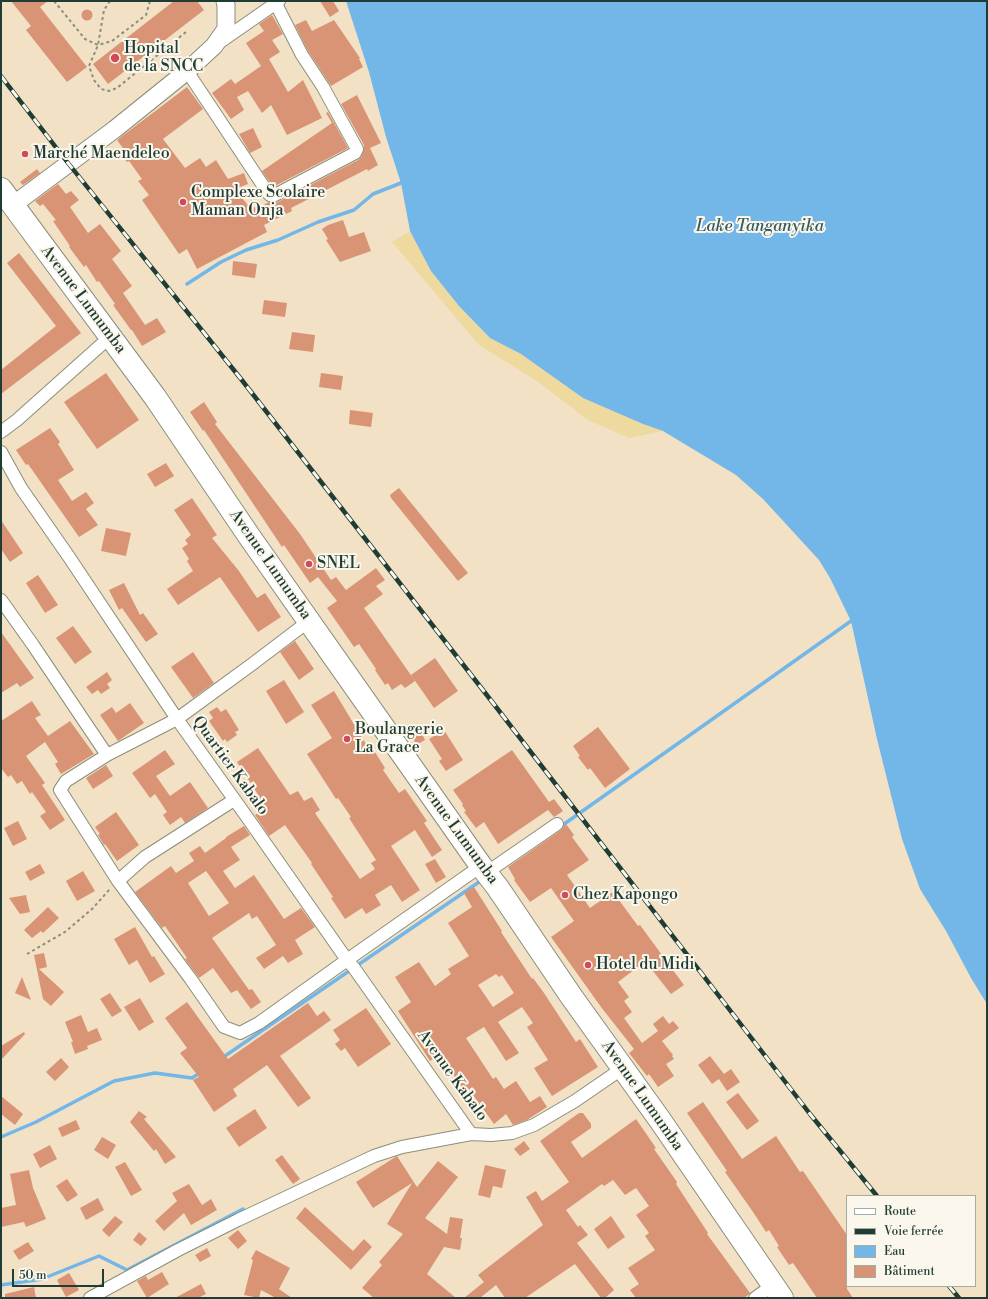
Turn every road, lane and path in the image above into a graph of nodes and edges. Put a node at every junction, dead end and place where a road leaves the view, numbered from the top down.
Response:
1 (54, 1) edge
2 (110, 1) edge
3 (150, 1) edge
4 (225, 1) edge
5 (278, 2) edge
6 (186, 32) dead end
7 (98, 45) junction
8 (214, 46) junction
9 (187, 71) junction
10 (7, 197) edge
11 (111, 336) junction
12 (1, 432) edge
13 (1, 452) edge
14 (1, 600) edge
15 (309, 621) junction
16 (177, 719) junction
17 (107, 755) junction
18 (234, 800) junction
19 (557, 824) dead end
20 (484, 869) junction
21 (118, 881) junction
22 (26, 954) dead end
23 (347, 960) junction
24 (623, 1068) junction
25 (471, 1134) junction
26 (778, 1292) edge
27 (90, 1298) edge
28 (755, 1298) edge

1 - 7 path
2 - 7 path
3 - 7 path
4 - 8 street
5 - 8 street
5 - 9 street
6 - 7 path
8 - 9 street
9 - 10 street
10 - 11 highway, Avenue Lumumba
11 - 12 street
11 - 15 highway, Avenue Lumumba
13 - 16 street, Quartier Kabalo
14 - 17 street
15 - 16 street
15 - 20 highway, Avenue Lumumba
16 - 17 street
16 - 18 street, Quartier Kabalo
17 - 21 street
18 - 21 street
18 - 23 street, Quartier Kabalo
19 - 20 street
20 - 23 street
20 - 24 highway, Avenue Lumumba
21 - 22 path
21 - 23 street
23 - 25 street, Avenue Kabalo
24 - 25 street, Avenue Kabalo
24 - 26 highway, Avenue Lumumba
25 - 27 street
26 - 28 street

